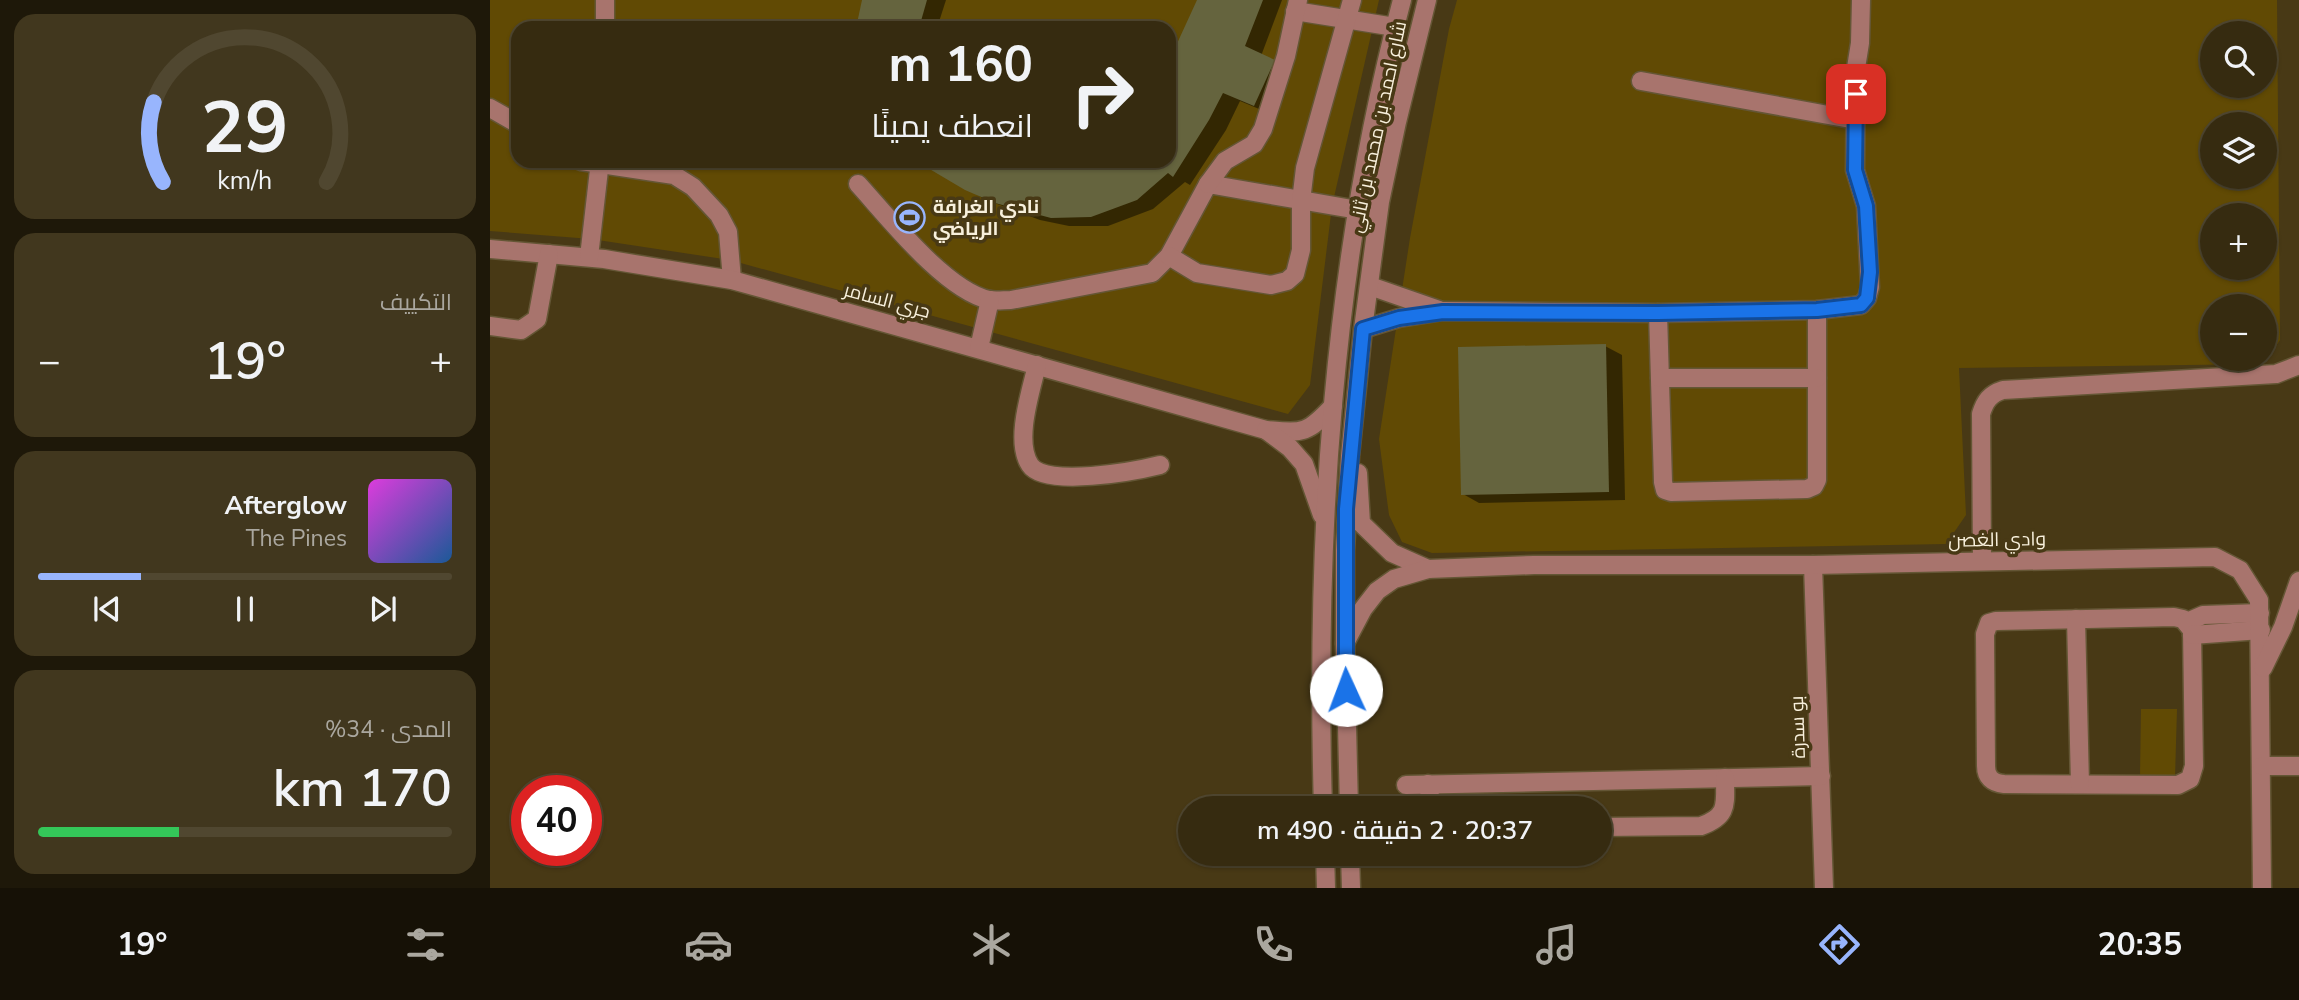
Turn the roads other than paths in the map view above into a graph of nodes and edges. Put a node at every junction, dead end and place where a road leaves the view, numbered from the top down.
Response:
1 (605, 0) edge
2 (1352, 0) edge
3 (1402, 0) edge
4 (1427, 0) edge
5 (1861, 0) edge
6 (1297, 5) edge
7 (1347, 18) junction
8 (606, 21) edge
9 (1395, 27) junction
10 (1641, 81) dead end
11 (490, 108) edge
12 (511, 120) edge
13 (1856, 120) junction
14 (599, 168) edge
15 (634, 168) edge
16 (858, 184) dead end
17 (1208, 184) junction
18 (1301, 201) junction
19 (1358, 210) junction
20 (490, 249) edge
21 (549, 254) junction
22 (1169, 256) junction
23 (589, 257) junction
24 (732, 280) junction
25 (1370, 286) junction
26 (990, 300) junction
27 (1817, 310) junction
28 (1443, 312) junction
29 (1658, 313) junction
30 (490, 327) edge
31 (1363, 329) junction
32 (979, 348) junction
33 (1037, 365) junction
34 (2299, 365) edge
35 (1660, 377) junction
36 (1817, 378) junction
37 (1333, 406) junction
38 (1355, 407) junction
39 (1266, 430) junction
40 (1160, 465) dead end
41 (1325, 519) junction
42 (1982, 561) junction
43 (1813, 565) junction
44 (1428, 569) junction
45 (2299, 581) edge
46 (2076, 620) junction
47 (2261, 622) junction
48 (2189, 629) junction
49 (1345, 643) junction
50 (2261, 672) junction
51 (2262, 766) junction
52 (2299, 766) edge
53 (1821, 776) junction
54 (1725, 778) junction
55 (1428, 784) junction
56 (2080, 784) junction
57 (1406, 785) dead end
58 (1323, 796) edge
59 (1349, 796) edge
60 (1430, 796) edge
61 (1612, 827) edge
62 (1325, 866) edge
63 (1350, 866) edge
64 (1326, 888) edge
65 (1351, 888) edge
66 (1825, 888) edge
67 (2262, 888) edge

1 - 8 street
2 - 7 street
3 - 9 street, شارع احمد بن محمد بن ثاني
4 - 25 street, شارع احمد بن محمد بن ثاني
5 - 13 street
6 - 7 street
6 - 17 street
7 - 9 street
7 - 18 street
9 - 19 street, شارع احمد بن محمد بن ثاني
10 - 13 street
11 - 12 street
13 - 27 street
14 - 23 street
15 - 24 street
16 - 26 street
17 - 18 street
17 - 22 street
18 - 19 street
18 - 22 street
19 - 37 street, شارع احمد بن محمد بن ثاني
20 - 21 street, جري السامر
21 - 23 street, جري السامر
21 - 30 street
22 - 26 street
23 - 24 street, جري السامر
24 - 32 street, جري السامر
25 - 28 street
25 - 31 street, شارع احمد بن محمد بن ثاني
26 - 32 street
27 - 29 street
27 - 36 street
28 - 29 street
28 - 31 street
29 - 35 street
31 - 38 street, شارع احمد بن محمد بن ثاني
32 - 33 street, جري السامر
33 - 39 street, جري السامر
33 - 40 street
34 - 42 street
35 - 36 street
35 - 36 street
37 - 39 street, جري السامر
37 - 41 street, شارع احمد بن محمد بن ثاني
38 - 44 street, وادي الغصن
38 - 49 street, شارع احمد بن محمد بن ثاني
39 - 41 street, جري السامر
41 - 58 street, شارع احمد بن محمد بن ثاني
42 - 43 street, وادي الغصن
42 - 47 street, وادي الغصن
43 - 44 street, وادي الغصن
43 - 53 street, بو سدرة
44 - 49 street, وادي الغصن
45 - 50 street
46 - 48 street
46 - 56 street
46 - 56 street
47 - 48 street
47 - 50 street, وادي الغصن
48 - 56 street
49 - 59 street, شارع احمد بن محمد بن ثاني
50 - 51 street, وادي الغصن
51 - 52 street
51 - 67 street, وادي الغصن
53 - 54 street
53 - 66 street, بو سدرة
54 - 55 street
54 - 61 street
55 - 57 street
55 - 60 street
62 - 64 street
63 - 65 street

